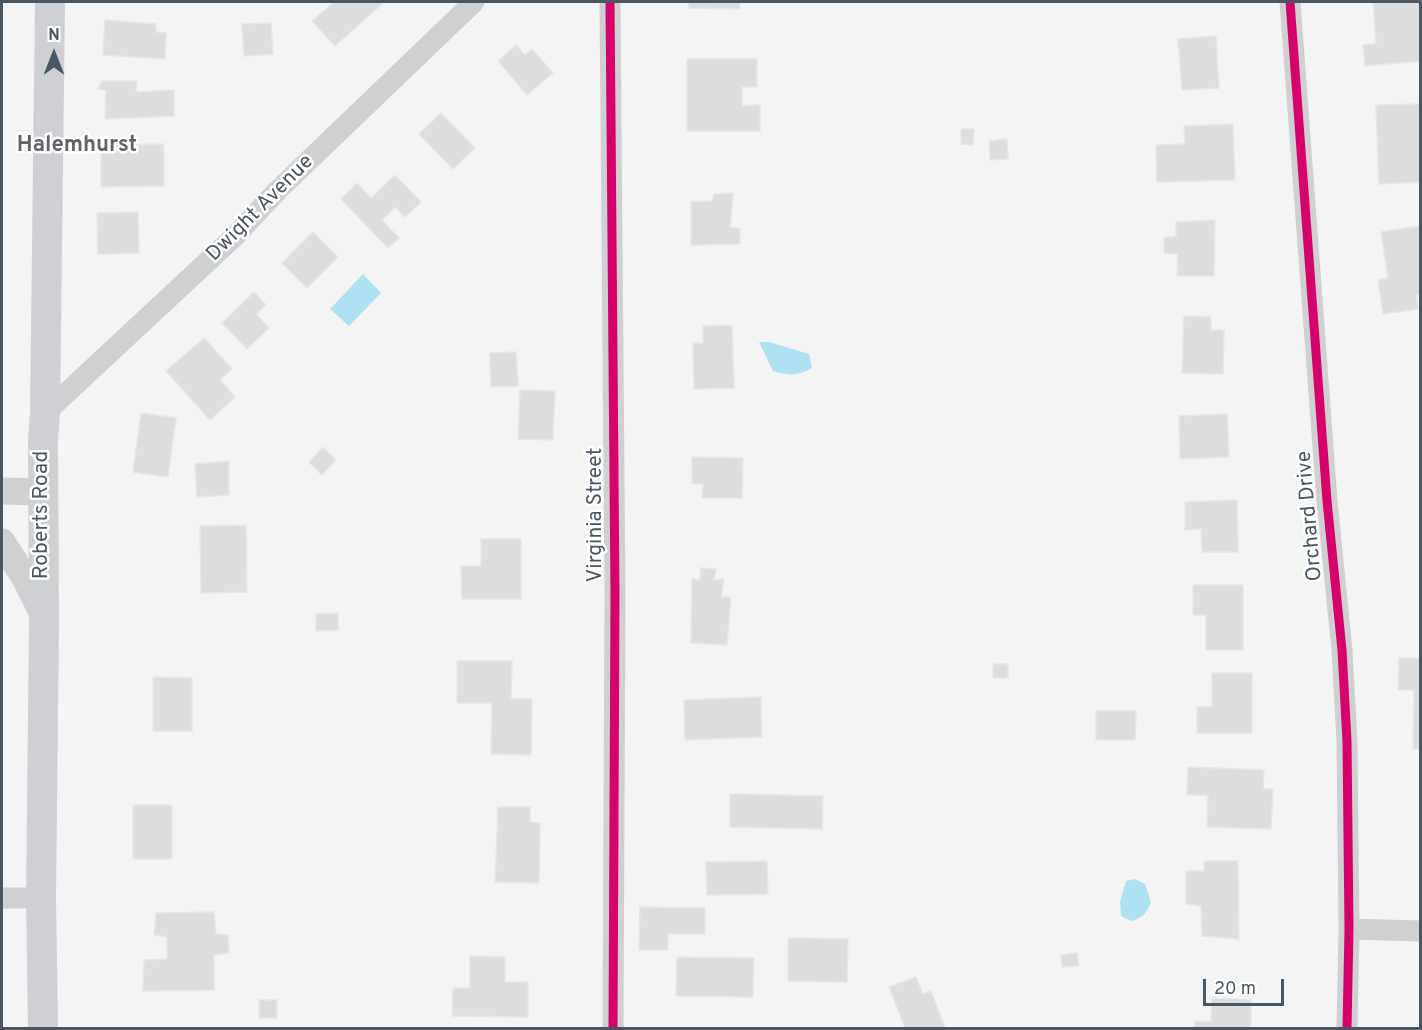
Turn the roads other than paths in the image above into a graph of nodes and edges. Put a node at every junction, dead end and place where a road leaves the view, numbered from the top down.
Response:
1 (50, 2) edge
2 (474, 2) edge
3 (610, 2) edge
4 (1290, 2) edge
5 (45, 413) junction
6 (2, 490) edge
7 (43, 492) junction
8 (2, 542) edge
9 (44, 616) junction
10 (2, 897) edge
11 (41, 897) junction
12 (1349, 929) junction
13 (1420, 931) edge
14 (43, 1029) edge
15 (613, 1029) edge
16 (1347, 1029) edge

1 - 5 main road, Roberts Road
2 - 5 street, Dwight Avenue
3 - 15 street, Virginia Street
4 - 12 street, Orchard Drive
5 - 7 main road, Roberts Road
6 - 7 street
7 - 9 main road, Roberts Road
8 - 9 street
9 - 11 main road, Roberts Road
10 - 11 street
11 - 14 main road, Roberts Road
12 - 13 street
12 - 16 street, Orchard Drive

